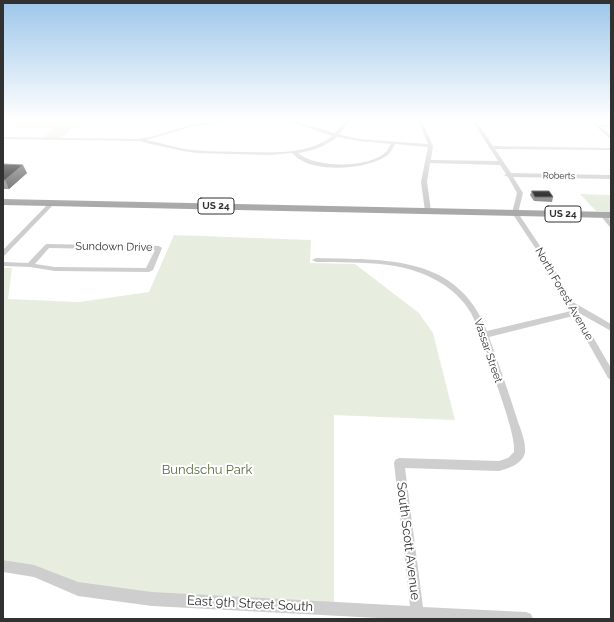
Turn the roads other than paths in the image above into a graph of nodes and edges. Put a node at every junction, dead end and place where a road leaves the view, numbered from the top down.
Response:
1 (175, 148) edge
2 (310, 148) edge
3 (391, 148) edge
4 (430, 148) edge
5 (492, 148) edge
6 (553, 148) edge
7 (611, 149) edge
8 (294, 152) junction
9 (428, 161) junction
10 (500, 163) junction
11 (508, 175) junction
12 (611, 177) edge
13 (3, 202) edge
14 (52, 203) junction
15 (428, 211) junction
16 (515, 213) junction
17 (607, 215) edge
18 (611, 224) edge
19 (3, 254) edge
20 (316, 260) dead end
21 (3, 264) edge
22 (30, 265) junction
23 (570, 304) junction
24 (575, 313) junction
25 (611, 328) edge
26 (484, 335) junction
27 (611, 376) edge
28 (399, 463) joint
29 (3, 566) edge
30 (417, 616) edge
31 (526, 619) edge

1 - 8 street
2 - 8 street
3 - 8 street
4 - 9 street
5 - 10 street
6 - 7 street
9 - 10 street
9 - 15 street
10 - 11 street
11 - 12 street, Roberts
11 - 16 street
13 - 14 main road, US 24
14 - 15 main road, US 24
14 - 19 street
15 - 16 main road, US 24
16 - 17 main road, US 24
16 - 23 street, North Forest Avenue
17 - 18 street
20 - 26 street, Vassar Street
21 - 22 street, Sundown Drive
22 - 22 street, Sundown Drive
23 - 24 street, North Forest Avenue
23 - 25 street
24 - 26 street
24 - 27 street, North Forest Avenue
26 - 28 street, Vassar Street
28 - 30 street, South Scott Avenue
29 - 30 street, East 9th Street South
30 - 31 street, East 9th Street South

